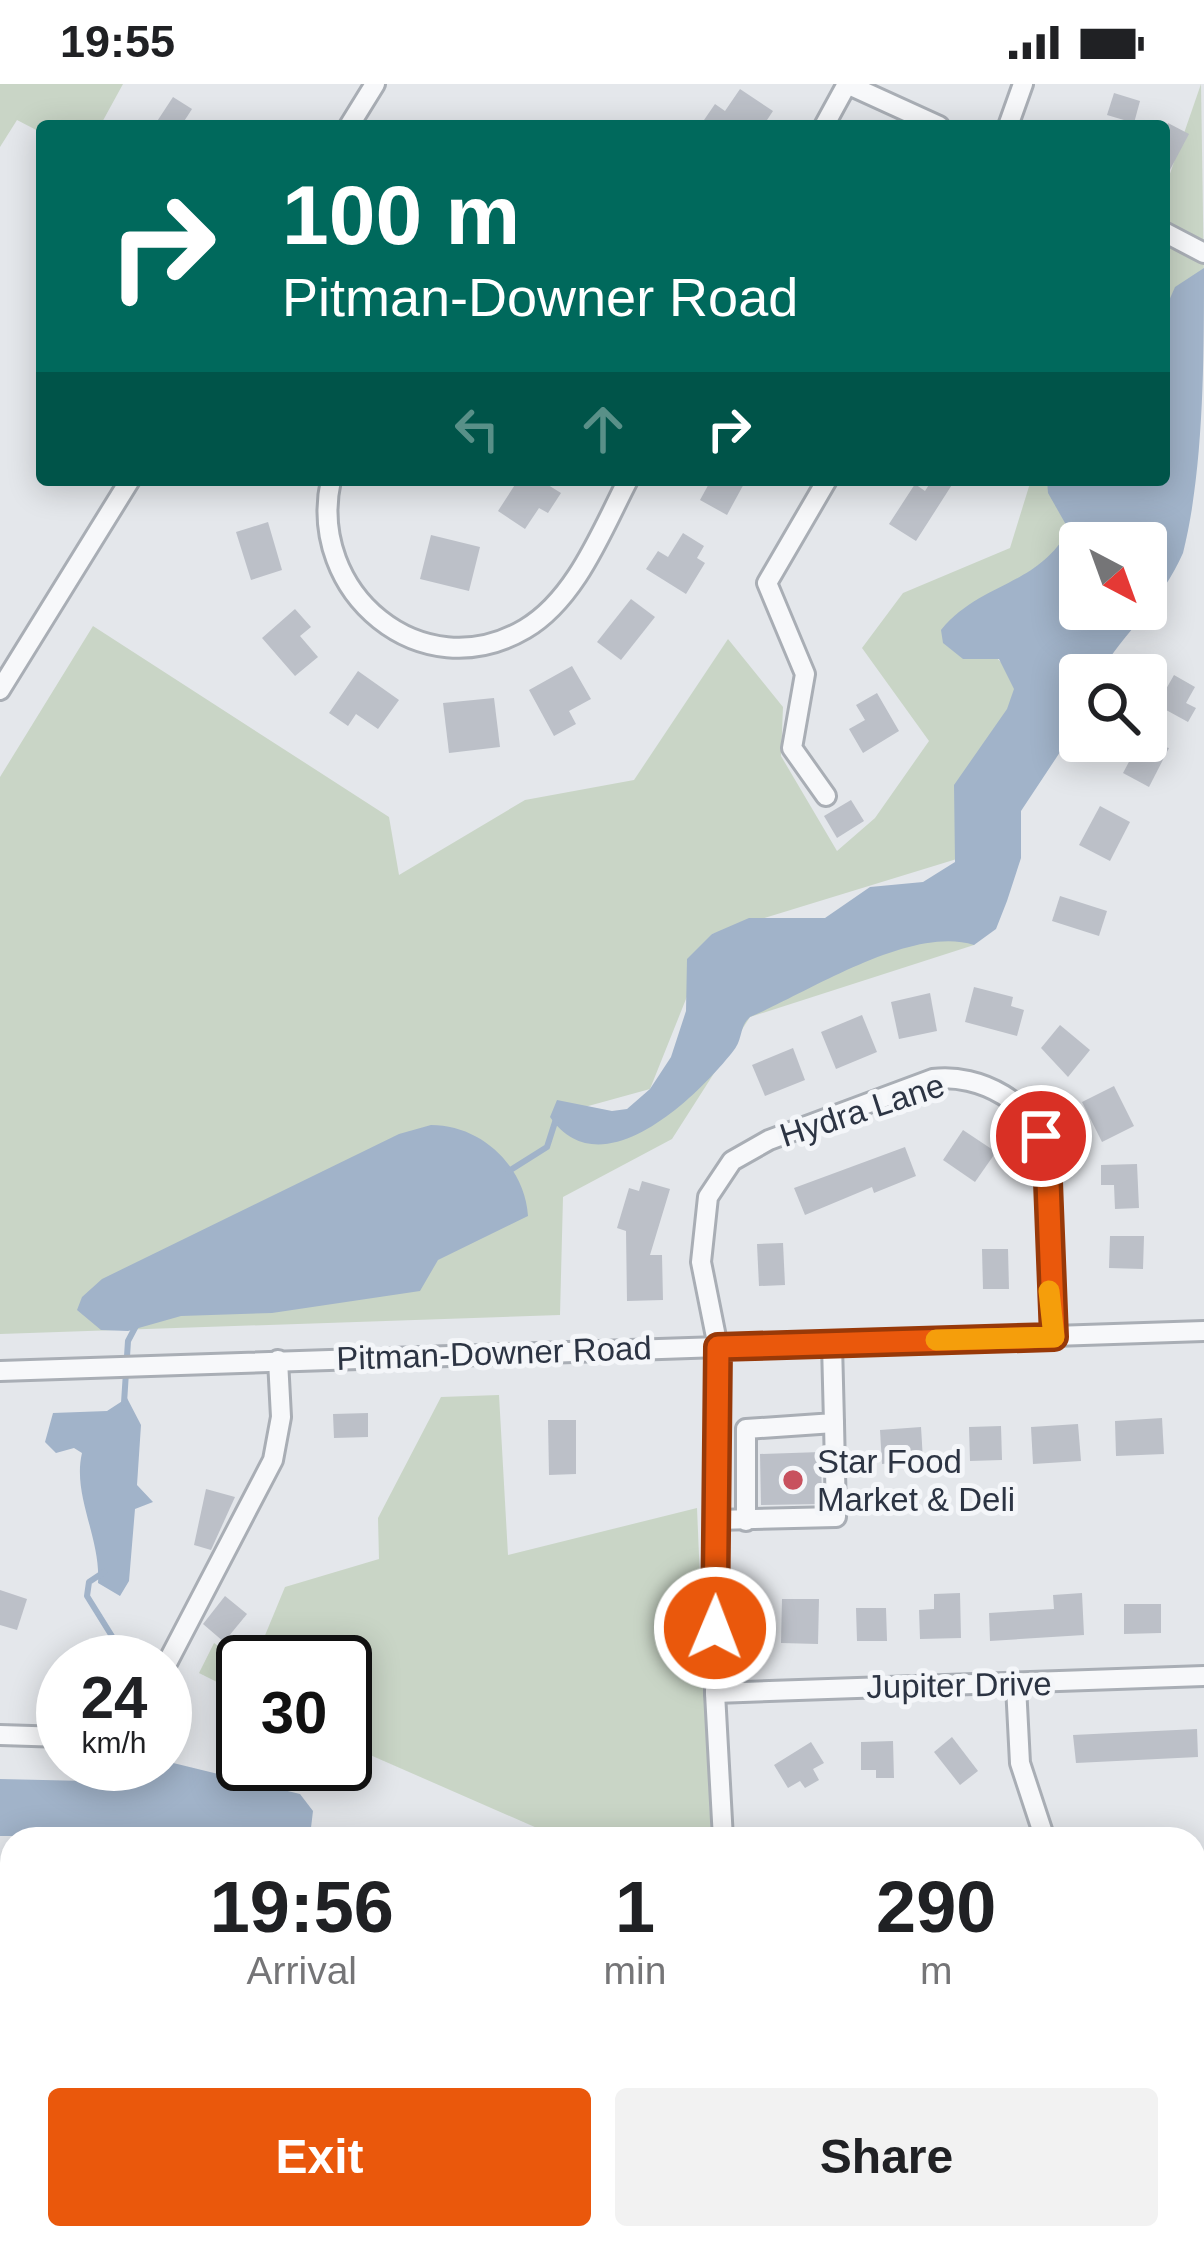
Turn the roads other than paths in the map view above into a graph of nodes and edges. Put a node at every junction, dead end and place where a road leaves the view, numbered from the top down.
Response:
1 (375, 84) edge
2 (847, 84) edge
3 (1023, 84) edge
4 (353, 120) edge
5 (827, 120) edge
6 (926, 120) edge
7 (1010, 120) edge
8 (1170, 235) edge
9 (1203, 253) edge
10 (126, 486) edge
11 (330, 486) edge
12 (624, 486) edge
13 (824, 486) edge
14 (0, 690) edge
15 (826, 796) dead end
16 (1204, 1331) edge
17 (1054, 1337) junction
18 (832, 1344) junction
19 (718, 1347) junction
20 (278, 1360) junction
21 (0, 1371) edge
22 (834, 1424) junction
23 (716, 1520) junction
24 (746, 1521) junction
25 (182, 1635) edge
26 (1204, 1676) edge
27 (1016, 1686) junction
28 (715, 1693) junction
29 (0, 1735) edge
30 (36, 1737) edge
31 (722, 1827) edge
32 (1041, 1827) edge

1 - 4 street
2 - 5 street
2 - 6 street
3 - 7 street
8 - 9 street
10 - 14 street
11 - 12 street
13 - 15 street
16 - 17 street, Pitman-Downer Road
17 - 18 street, Pitman-Downer Road
17 - 19 street, Hydra Lane
18 - 19 street, Pitman-Downer Road
18 - 22 street
19 - 20 street, Pitman-Downer Road
19 - 23 street, Hydra Lane
20 - 21 street, Pitman-Downer Road
20 - 25 street
22 - 24 street
22 - 24 street
23 - 24 street
23 - 28 street, Hydra Lane
26 - 27 street, Jupiter Drive
27 - 28 street, Jupiter Drive
27 - 32 street
28 - 31 street, Hydra Lane
29 - 30 street

